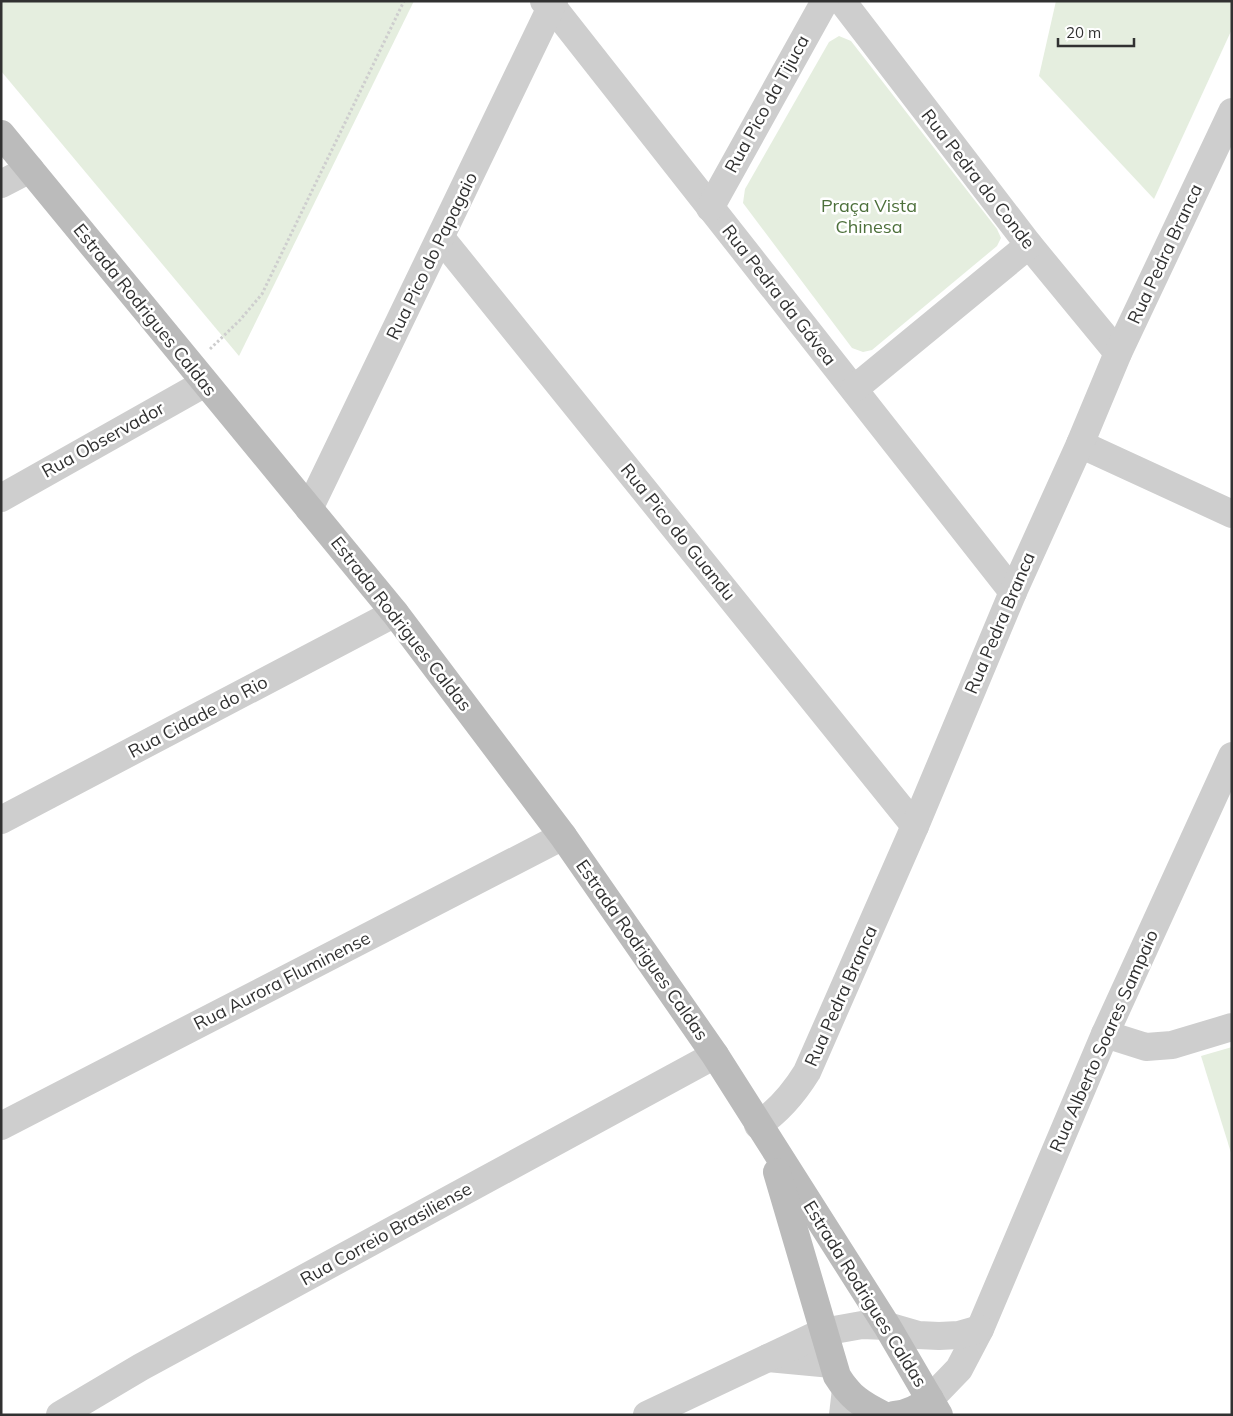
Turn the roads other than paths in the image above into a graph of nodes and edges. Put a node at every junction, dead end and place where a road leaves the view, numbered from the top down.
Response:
1 (825, 1) edge
2 (842, 1) edge
3 (550, 3) edge
4 (1232, 112) edge
5 (1, 134) edge
6 (30, 169) junction
7 (1, 184) edge
8 (710, 208) junction
9 (441, 238) junction
10 (1029, 245) junction
11 (1118, 353) junction
12 (198, 375) junction
13 (854, 389) junction
14 (1080, 444) junction
15 (1, 498) edge
16 (309, 509) junction
17 (1232, 514) edge
18 (1013, 592) junction
19 (395, 613) junction
20 (1232, 756) edge
21 (1, 820) edge
22 (915, 826) junction
23 (563, 836) junction
24 (1232, 1027) edge
25 (1105, 1034) junction
26 (715, 1055) junction
27 (1, 1126) edge
28 (763, 1132) junction
29 (887, 1326) junction
30 (980, 1329) junction
31 (823, 1332) junction
32 (768, 1358) junction
33 (832, 1364) junction
34 (844, 1402) edge
35 (935, 1407) edge
36 (60, 1415) edge
37 (647, 1415) edge
38 (883, 1415) edge
39 (894, 1415) edge

1 - 8 street, Rua Pico da Tijuca
2 - 10 street, Rua Pedra do Conde
3 - 8 street, Rua Pedra da Gávea
3 - 9 street, Rua Pico do Papagaio
4 - 11 street, Rua Pedra Branca
5 - 6 main road, Estrada Rodrigues Caldas
6 - 7 street
6 - 12 main road, Estrada Rodrigues Caldas
8 - 13 street, Rua Pedra da Gávea
9 - 16 street, Rua Pico do Papagaio
9 - 22 street, Rua Pico do Guandu
10 - 11 street, Rua Pedra do Conde
10 - 13 street
11 - 14 street, Rua Pedra Branca
12 - 15 street, Rua Observador
12 - 16 main road, Estrada Rodrigues Caldas
13 - 18 street, Rua Pedra da Gávea
14 - 17 street
14 - 18 street, Rua Pedra Branca
16 - 19 main road, Estrada Rodrigues Caldas
18 - 22 street, Rua Pedra Branca
19 - 21 street, Rua Cidade do Rio
19 - 23 main road, Estrada Rodrigues Caldas
20 - 25 street, Rua Alberto Soares Sampaio
22 - 28 street, Rua Pedra Branca
23 - 26 main road, Estrada Rodrigues Caldas
23 - 27 street, Rua Aurora Fluminense
24 - 25 street
25 - 30 street, Rua Alberto Soares Sampaio
26 - 28 main road, Estrada Rodrigues Caldas
26 - 36 street, Rua Correio Brasiliense
28 - 29 main road, Estrada Rodrigues Caldas
28 - 31 main road, Estrada Rodrigues Caldas
29 - 30 street
29 - 31 street
29 - 35 main road, Estrada Rodrigues Caldas
30 - 35 street, Rua Alberto Soares Sampaio
31 - 32 street
31 - 33 main road, Estrada Rodrigues Caldas
32 - 33 street
32 - 37 street
33 - 34 main road, Estrada Rodrigues Caldas
34 - 38 main road, Estrada Rodrigues Caldas
35 - 39 main road, Estrada Rodrigues Caldas

